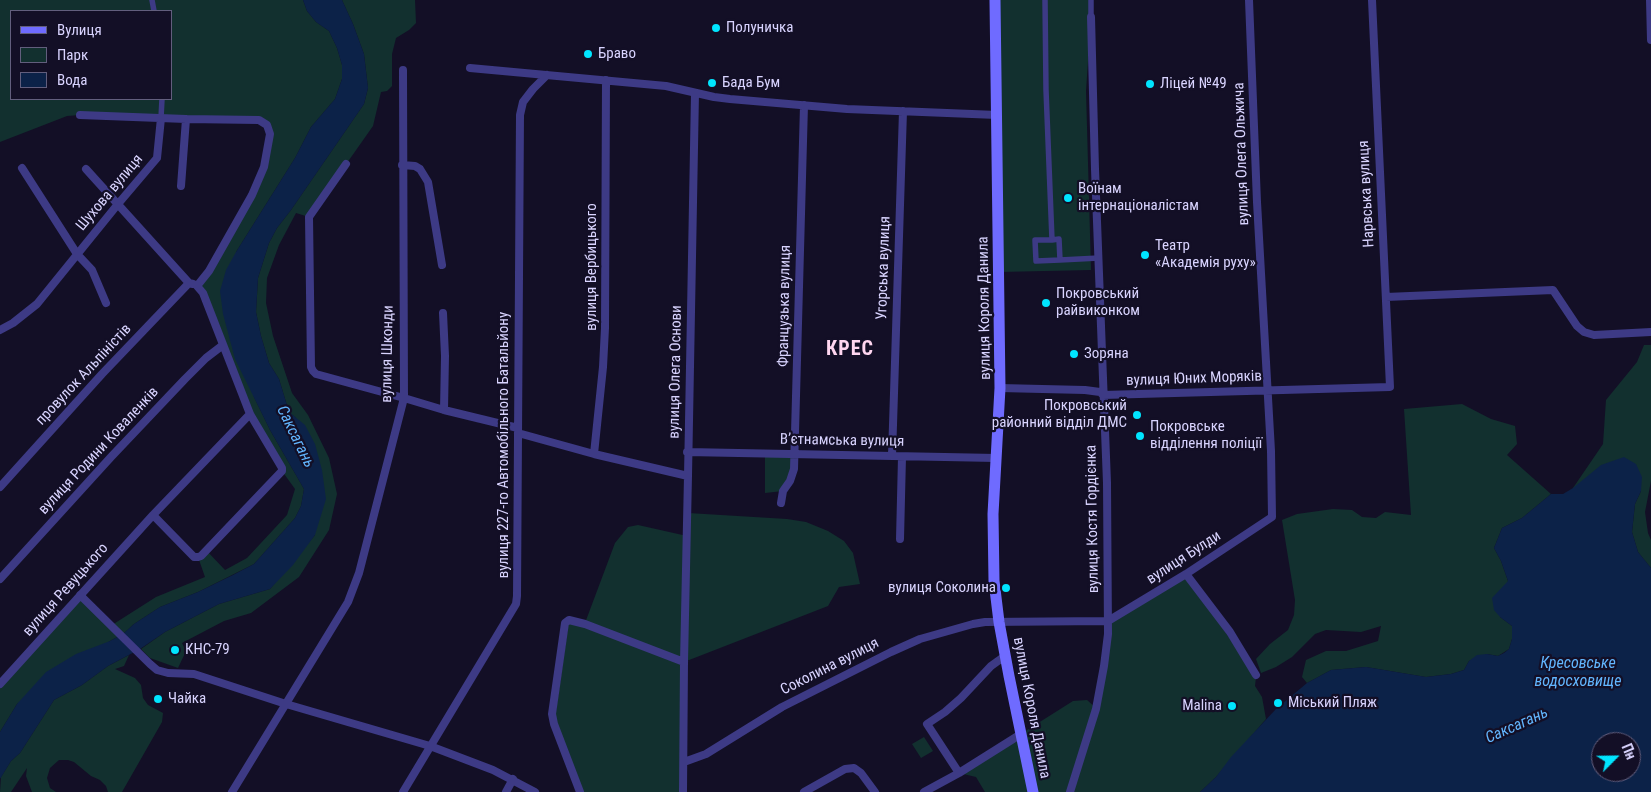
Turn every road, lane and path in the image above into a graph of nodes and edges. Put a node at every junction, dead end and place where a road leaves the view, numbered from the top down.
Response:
1 (995, 0) edge
2 (1045, 0) edge
3 (1091, 0) edge
4 (1249, 0) edge
5 (1372, 0) edge
6 (1650, 0) edge
7 (1091, 17) joint
8 (1651, 40) edge
9 (470, 68) dead end
10 (403, 70) dead end
11 (546, 75) junction
12 (606, 80) junction
13 (695, 93) junction
14 (162, 100) edge
15 (804, 105) junction
16 (903, 111) junction
17 (80, 115) dead end
18 (997, 115) junction
19 (161, 118) junction
20 (186, 119) junction
21 (346, 164) dead end
22 (402, 165) junction
23 (22, 168) dead end
24 (86, 169) dead end
25 (181, 186) dead end
26 (118, 204) junction
27 (1052, 240) junction
28 (77, 254) junction
29 (1098, 258) junction
30 (1060, 260) junction
31 (442, 265) dead end
32 (193, 284) junction
33 (1386, 297) junction
34 (106, 303) dead end
35 (443, 313) dead end
36 (0, 330) edge
37 (1651, 332) edge
38 (222, 345) junction
39 (1390, 387) joint
40 (1000, 388) junction
41 (1268, 390) junction
42 (1104, 396) junction
43 (404, 398) junction
44 (444, 410) junction
45 (250, 414) junction
46 (518, 431) junction
47 (688, 452) junction
48 (594, 454) junction
49 (795, 454) junction
50 (892, 456) junction
51 (902, 456) junction
52 (996, 458) junction
53 (688, 476) junction
54 (0, 487) edge
55 (780, 503) dead end
56 (153, 514) junction
57 (1272, 517) joint
58 (900, 539) dead end
59 (1186, 574) junction
60 (0, 579) edge
61 (80, 595) junction
62 (1108, 621) junction
63 (999, 622) junction
64 (1005, 656) junction
65 (684, 662) junction
66 (1256, 675) dead end
67 (0, 684) edge
68 (286, 704) junction
69 (1021, 734) junction
70 (430, 746) junction
71 (684, 762) junction
72 (959, 773) junction
73 (513, 779) junction
74 (232, 792) edge
75 (403, 792) edge
76 (506, 792) edge
77 (535, 792) edge
78 (580, 792) edge
79 (683, 792) edge
80 (804, 792) edge
81 (875, 792) edge
82 (924, 792) edge
83 (1033, 792) edge
84 (1070, 792) edge

1 - 18 main road, вулиця Короля Данила
2 - 27 street
3 - 7 street, вулиця Костя Гордієнка
4 - 41 street, вулиця Олега Ольжича
5 - 33 street, Нарвська вулиця
6 - 8 street
7 - 29 street, вулиця Костя Гордієнка
9 - 11 street
10 - 22 street, вулиця Шконди
11 - 12 street
11 - 46 street, вулиця 227-го Автомобільного Батальйону
12 - 13 street
12 - 48 street, вулиця Вербицького
13 - 15 street
13 - 47 street, вулиця Олега Основи
14 - 19 street
15 - 16 street
15 - 49 street, Французька вулиця
16 - 18 street
16 - 50 street, Угорська вулиця
17 - 19 street
18 - 40 main road, вулиця Короля Данила
19 - 20 street
19 - 26 street, Шухова вулиця
20 - 25 street
20 - 32 street, провулок Альпіністів
21 - 43 street
22 - 31 street
22 - 43 street, вулиця Шконди
23 - 28 street, Шухова вулиця
24 - 26 street
26 - 28 street, Шухова вулиця
26 - 32 street
27 - 30 street
27 - 30 street
28 - 34 street, Шухова вулиця
28 - 36 street, Шухова вулиця
29 - 30 street
29 - 42 street, вулиця Костя Гордієнка
32 - 38 street
32 - 54 street, провулок Альпіністів
33 - 37 street
33 - 39 street, Нарвська вулиця
35 - 44 street
38 - 45 street
38 - 60 street, вулиця Родини Коваленків
39 - 41 street, вулиця Юних Моряків
40 - 42 street, вулиця Юних Моряків
40 - 52 main road, вулиця Короля Данила
41 - 42 street, вулиця Юних Моряків
41 - 57 street, вулиця Олега Ольжича
42 - 62 street, вулиця Костя Гордієнка
43 - 44 street
43 - 68 street, вулиця Шконди
44 - 46 street
45 - 56 street, вулиця Ревуцького
45 - 56 street
46 - 48 street
46 - 70 street, вулиця 227-го Автомобільного Батальйону
47 - 49 street, Вʼєтнамська вулиця
47 - 53 street, вулиця Олега Основи
48 - 53 street
49 - 50 street, Вʼєтнамська вулиця
49 - 55 street, Французька вулиця
50 - 51 street, Вʼєтнамська вулиця
51 - 52 street, Вʼєтнамська вулиця
51 - 58 street
52 - 63 main road, вулиця Короля Данила
53 - 65 street, вулиця Олега Основи
56 - 61 street, вулиця Ревуцького
57 - 59 street, вулиця Булди
59 - 62 street, вулиця Булди
59 - 66 street
61 - 67 street, вулиця Ревуцького
61 - 68 street
62 - 63 street, Соколина вулиця
62 - 84 street, вулиця Костя Гордієнка
63 - 64 main road, вулиця Короля Данила
63 - 71 street, Соколина вулиця
64 - 69 main road, вулиця Короля Данила
64 - 72 street
65 - 71 street, вулиця Олега Основи
65 - 78 street
68 - 70 street
68 - 74 street, вулиця Шконди
69 - 72 street
69 - 83 main road, вулиця Короля Данила
70 - 73 street
70 - 75 street, вулиця 227-го Автомобільного Батальйону
71 - 79 street, вулиця Олега Основи
72 - 82 street
73 - 76 street
73 - 77 street
80 - 81 street

